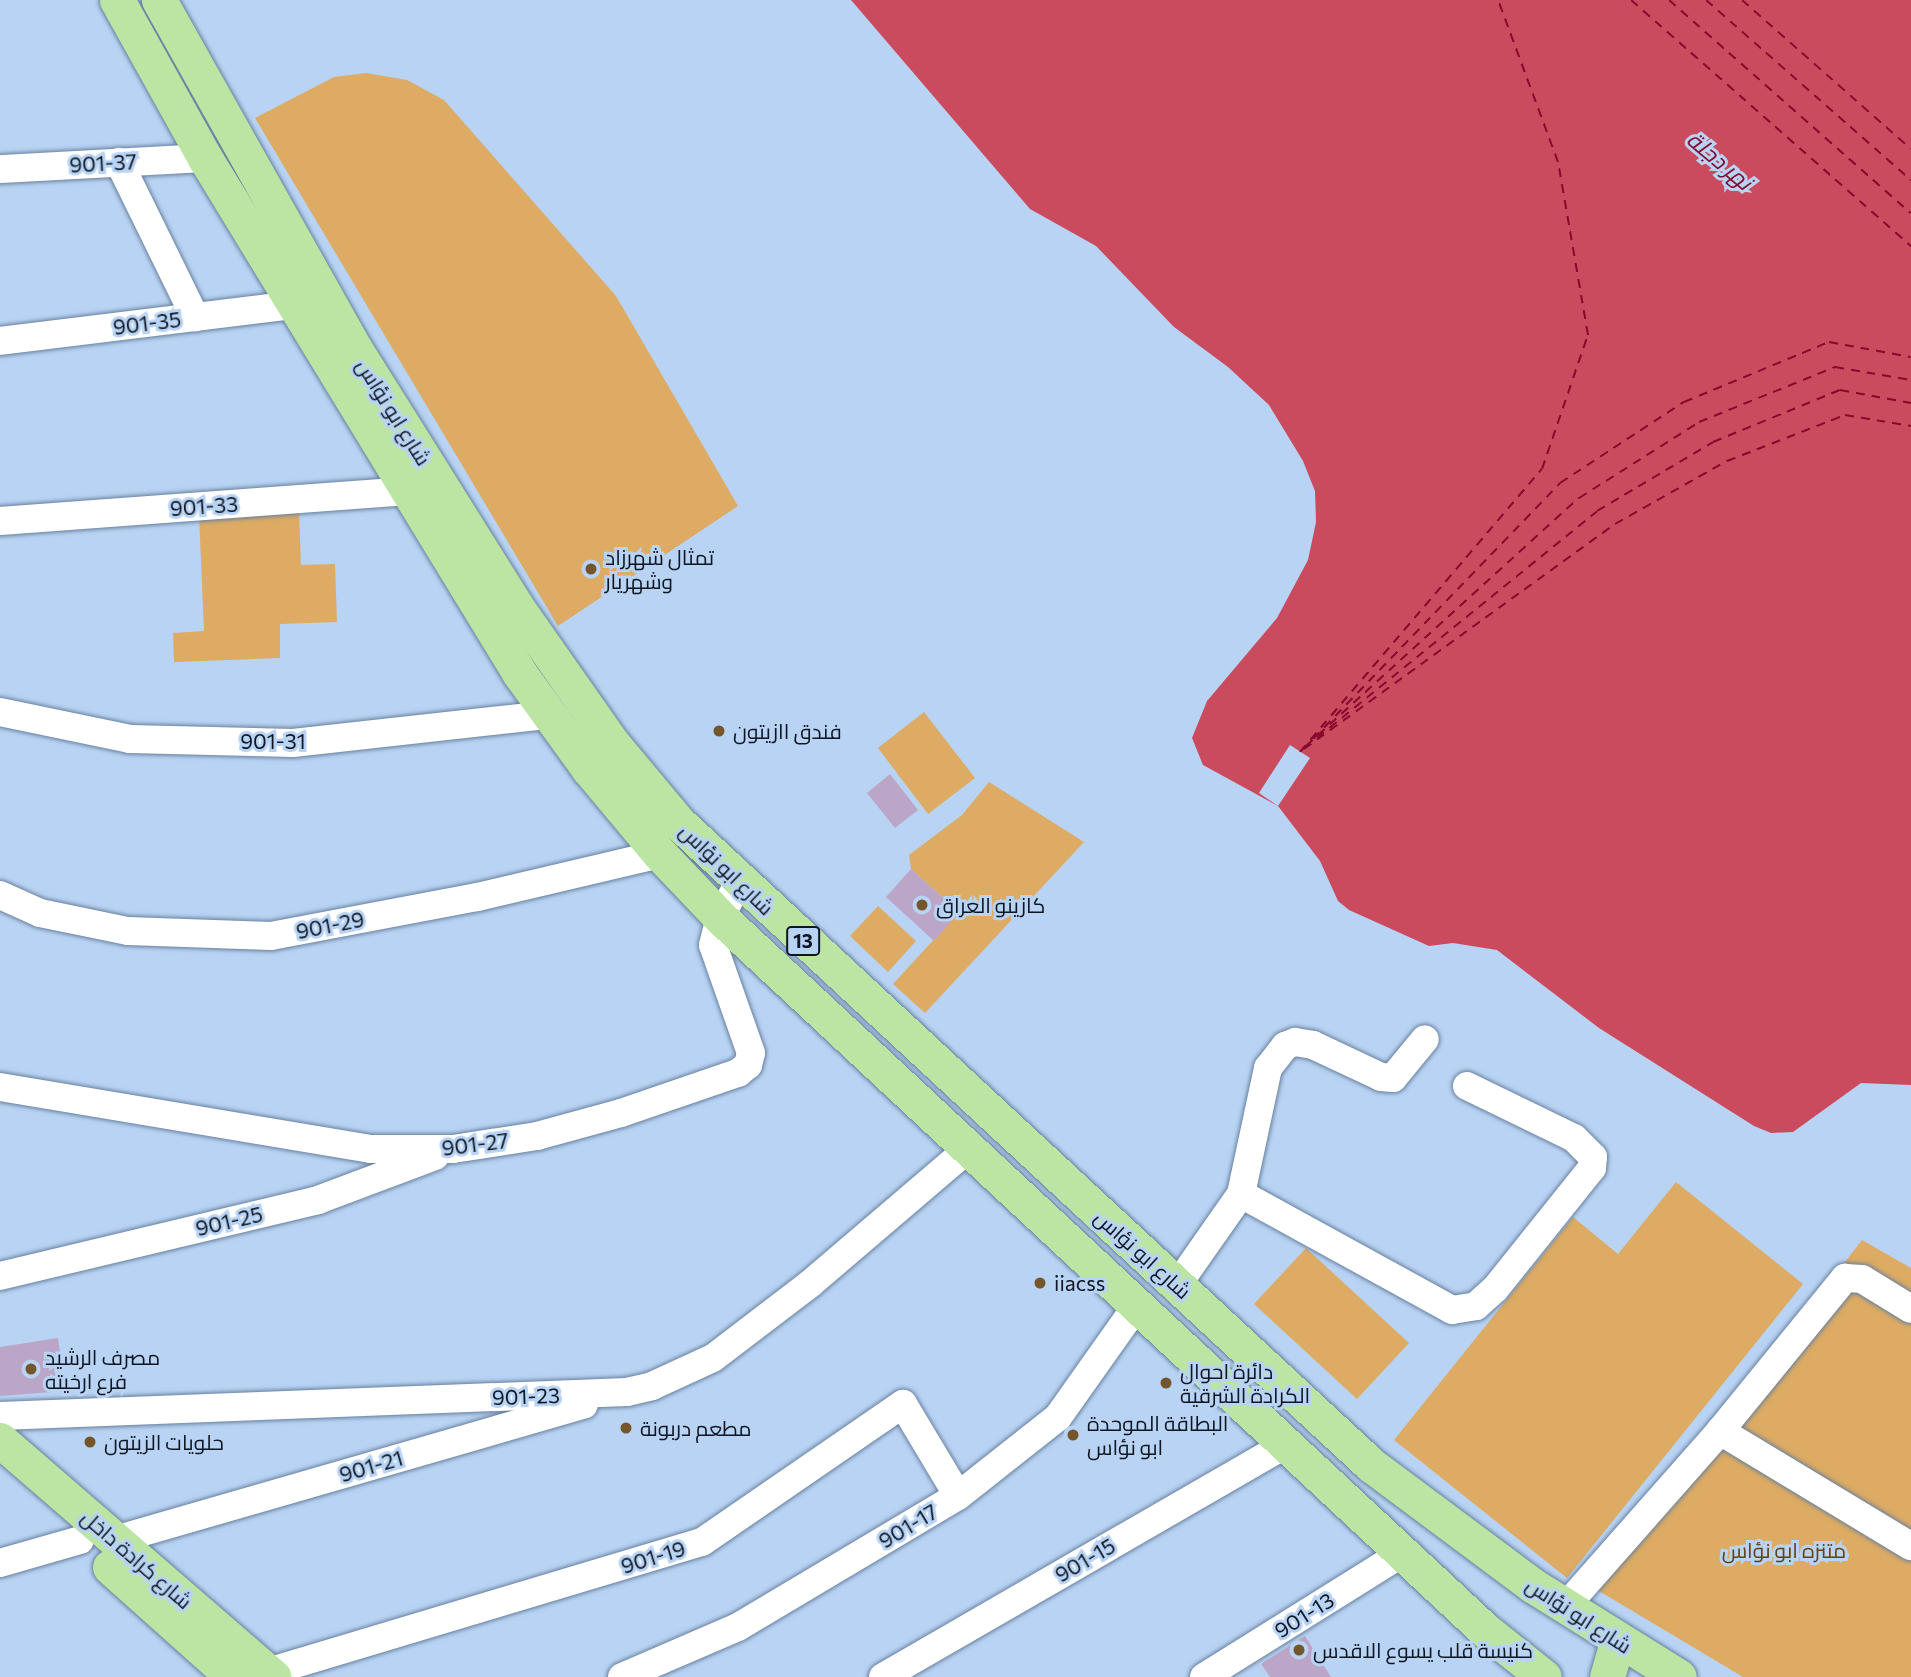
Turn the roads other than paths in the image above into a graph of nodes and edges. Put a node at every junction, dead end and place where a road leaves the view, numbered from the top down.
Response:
1 (117, 0) edge
2 (159, 0) edge
3 (205, 158) junction
4 (119, 162) junction
5 (0, 169) edge
6 (295, 305) junction
7 (195, 317) junction
8 (0, 341) edge
9 (408, 491) junction
10 (0, 521) edge
11 (0, 712) edge
12 (548, 715) junction
13 (660, 854) junction
14 (739, 883) junction
15 (0, 895) edge
16 (720, 917) junction
17 (1425, 1039) dead end
18 (1467, 1086) dead end
19 (0, 1087) edge
20 (969, 1148) junction
21 (453, 1149) junction
22 (1241, 1194) junction
23 (0, 1276) edge
24 (1178, 1284) junction
25 (1138, 1304) junction
26 (1911, 1309) edge
27 (627, 1392) junction
28 (0, 1416) edge
29 (1720, 1431) junction
30 (0, 1440) edge
31 (1288, 1443) junction
32 (0, 1469) edge
33 (958, 1496) junction
34 (80, 1540) junction
35 (115, 1540) junction
36 (1911, 1546) edge
37 (1404, 1552) junction
38 (0, 1563) edge
39 (1565, 1607) junction
40 (1618, 1641) junction
41 (271, 1675) edge
42 (233, 1677) edge
43 (622, 1677) edge
44 (883, 1677) edge
45 (1204, 1677) edge
46 (1544, 1677) edge
47 (1607, 1677) edge
48 (1679, 1677) edge

1 - 3 main road, شارع ابو نؤاس / 13
2 - 14 main road, شارع ابو نؤاس / 13
3 - 4 street, 901-37
3 - 6 main road, شارع ابو نؤاس / 13
4 - 5 street, 901-37
4 - 7 street
6 - 7 street, 901-35
6 - 9 main road, شارع ابو نؤاس / 13
7 - 8 street, 901-35
9 - 10 street, 901-33
9 - 12 main road, شارع ابو نؤاس / 13
11 - 12 street, 901-31
12 - 13 main road, شارع ابو نؤاس / 13
13 - 15 street, 901-29
13 - 16 main road, شارع ابو نؤاس / 13
14 - 16 street, 901-27
14 - 24 main road, شارع ابو نؤاس / 13
16 - 20 main road, شارع ابو نؤاس / 13
16 - 21 street, 901-27
17 - 22 street
18 - 22 street
19 - 21 street, 901-27
20 - 25 main road, شارع ابو نؤاس / 13
20 - 27 street, 901-23
21 - 23 street, 901-25
22 - 24 street
24 - 39 main road, شارع ابو نؤاس / 13
25 - 31 main road, شارع ابو نؤاس / 13
25 - 33 street, 901-17
26 - 29 street
27 - 28 street, 901-23
27 - 35 street, 901-21
29 - 36 street
29 - 39 street
30 - 35 main road, شارع كرادة داخل
31 - 37 main road, شارع ابو نؤاس / 13
31 - 44 street, 901-15
32 - 34 main road, شارع كرادة داخل
33 - 41 street, 901-19
33 - 43 street, 901-17
34 - 38 street
34 - 42 main road, شارع كرادة داخل
35 - 41 main road, شارع كرادة داخل
37 - 45 street, 901-13
37 - 46 main road, شارع ابو نؤاس / 13
39 - 40 main road, شارع ابو نؤاس / 13
40 - 47 main road
40 - 48 main road, شارع ابو نؤاس / 13

